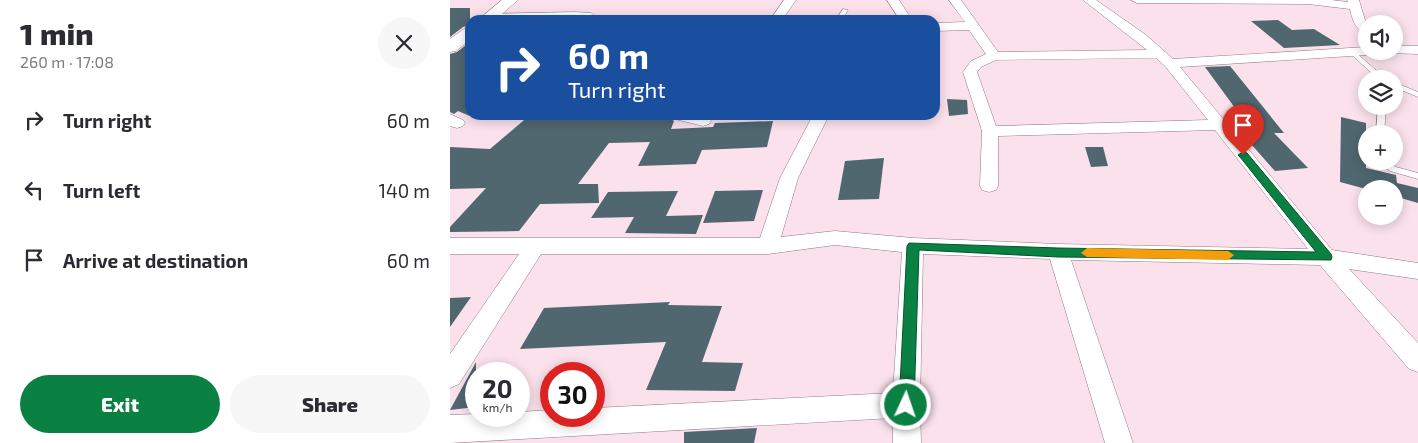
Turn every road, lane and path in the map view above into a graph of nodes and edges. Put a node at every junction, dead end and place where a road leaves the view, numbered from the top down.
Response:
1 (512, 0) edge
2 (790, 0) edge
3 (893, 0) edge
4 (955, 0) edge
5 (1089, 0) edge
6 (1137, 0) edge
7 (1307, 1) edge
8 (1354, 3) edge
9 (845, 10) dead end
10 (492, 15) edge
11 (780, 15) edge
12 (842, 15) edge
13 (903, 15) edge
14 (1358, 17) edge
15 (974, 26) junction
16 (940, 27) edge
17 (465, 36) edge
18 (450, 47) edge
19 (1403, 50) edge
20 (1418, 50) edge
21 (1352, 52) junction
22 (1358, 52) edge
23 (994, 56) junction
24 (1165, 59) junction
25 (1373, 70) edge
26 (1403, 88) edge
27 (1418, 95) edge
28 (698, 120) edge
29 (818, 120) edge
30 (702, 121) dead end
31 (1220, 126) junction
32 (990, 131) junction
33 (1397, 170) edge
34 (1418, 176) edge
35 (990, 186) dead end
36 (450, 246) edge
37 (535, 246) junction
38 (768, 246) junction
39 (913, 246) junction
40 (1058, 252) junction
41 (1326, 257) junction
42 (1418, 270) edge
43 (1417, 358) edge
44 (450, 376) edge
45 (906, 405) junction
46 (450, 429) edge
47 (907, 443) edge
48 (1119, 443) edge

1 - 10 street
2 - 11 street
3 - 13 street
4 - 15 street
5 - 24 street
6 - 7 street
7 - 8 street
8 - 14 street
9 - 12 lane
15 - 16 street
15 - 23 street
17 - 18 street
19 - 20 street
21 - 22 street
21 - 24 street
21 - 25 lane
23 - 24 street
23 - 32 street
24 - 31 street
26 - 27 lane
28 - 30 street
29 - 38 street
31 - 32 street
31 - 41 street
32 - 35 street
33 - 34 lane
36 - 37 street
37 - 38 street
37 - 44 street
38 - 39 street
39 - 40 street
39 - 45 street
40 - 41 street
40 - 48 street
41 - 42 street
41 - 43 street
45 - 46 street
45 - 47 street

